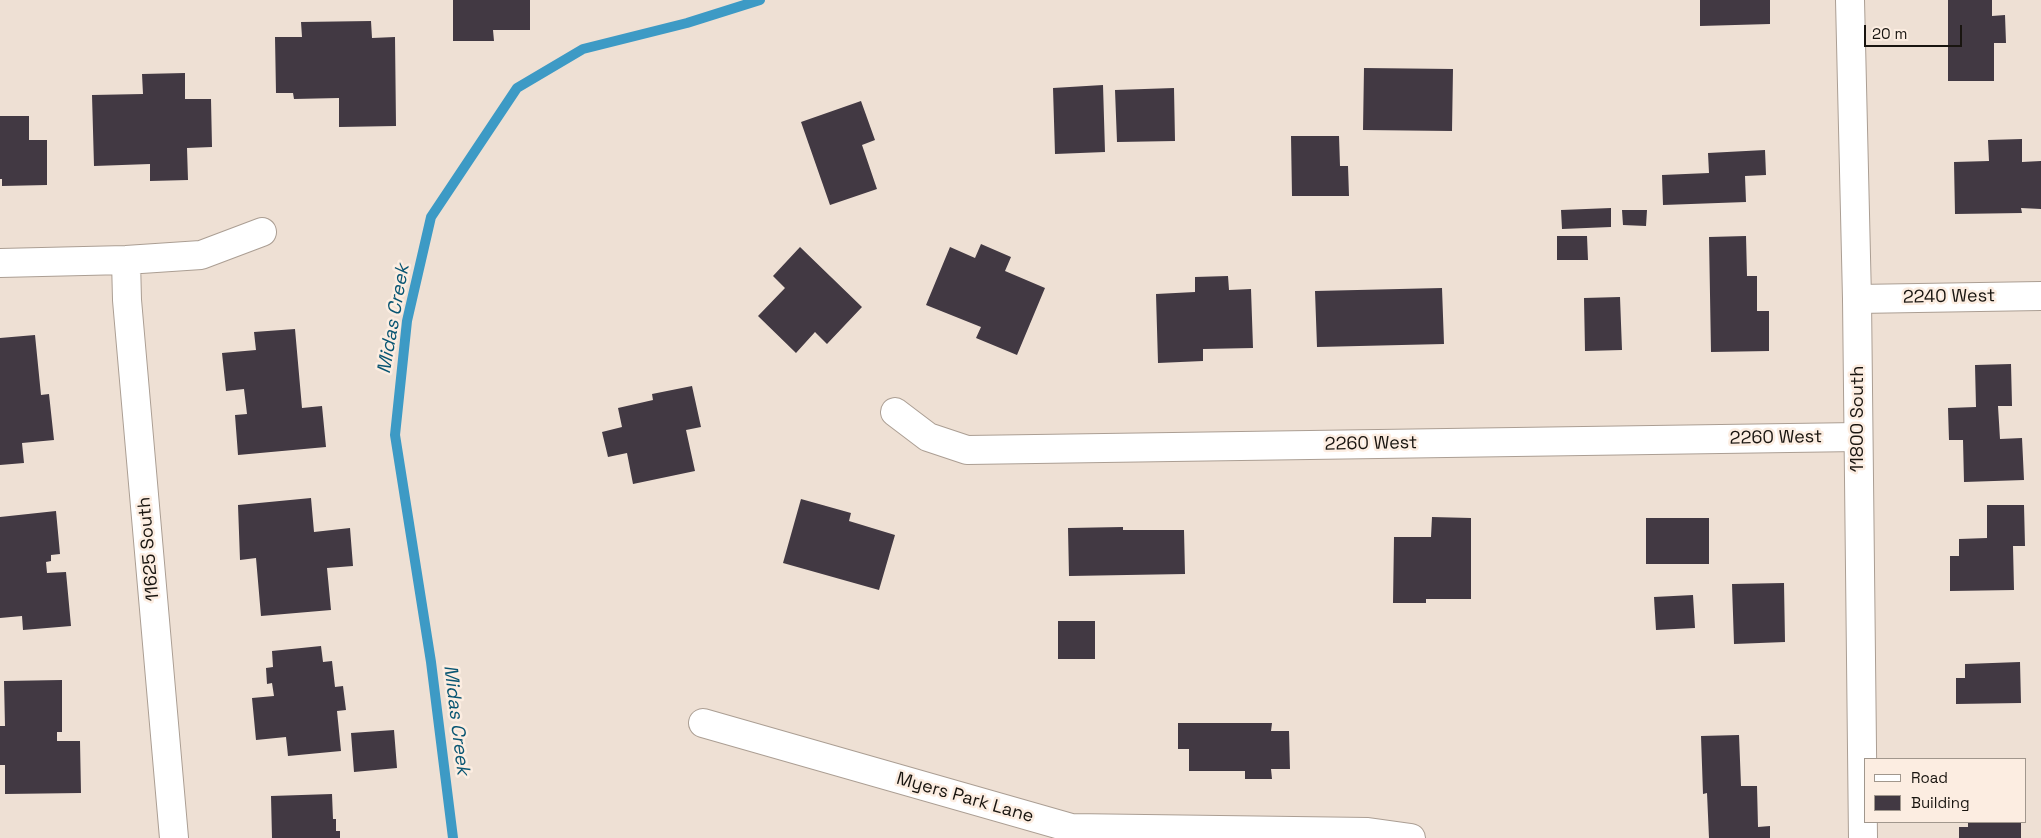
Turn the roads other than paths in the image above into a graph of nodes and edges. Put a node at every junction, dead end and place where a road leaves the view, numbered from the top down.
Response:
1 (1850, 0) edge
2 (262, 232) dead end
3 (126, 260) junction
4 (0, 263) edge
5 (2041, 296) edge
6 (1858, 298) junction
7 (895, 412) dead end
8 (1858, 437) junction
9 (704, 724) dead end
10 (174, 838) edge
11 (1411, 838) edge
12 (1863, 838) edge

1 - 6 street, 11800 South
2 - 3 street
3 - 4 street
3 - 10 street, 11625 South
5 - 6 street, 2240 West
6 - 8 street, 11800 South
7 - 8 street, 2260 West
8 - 12 street, 11800 South
9 - 11 street, Myers Park Lane

